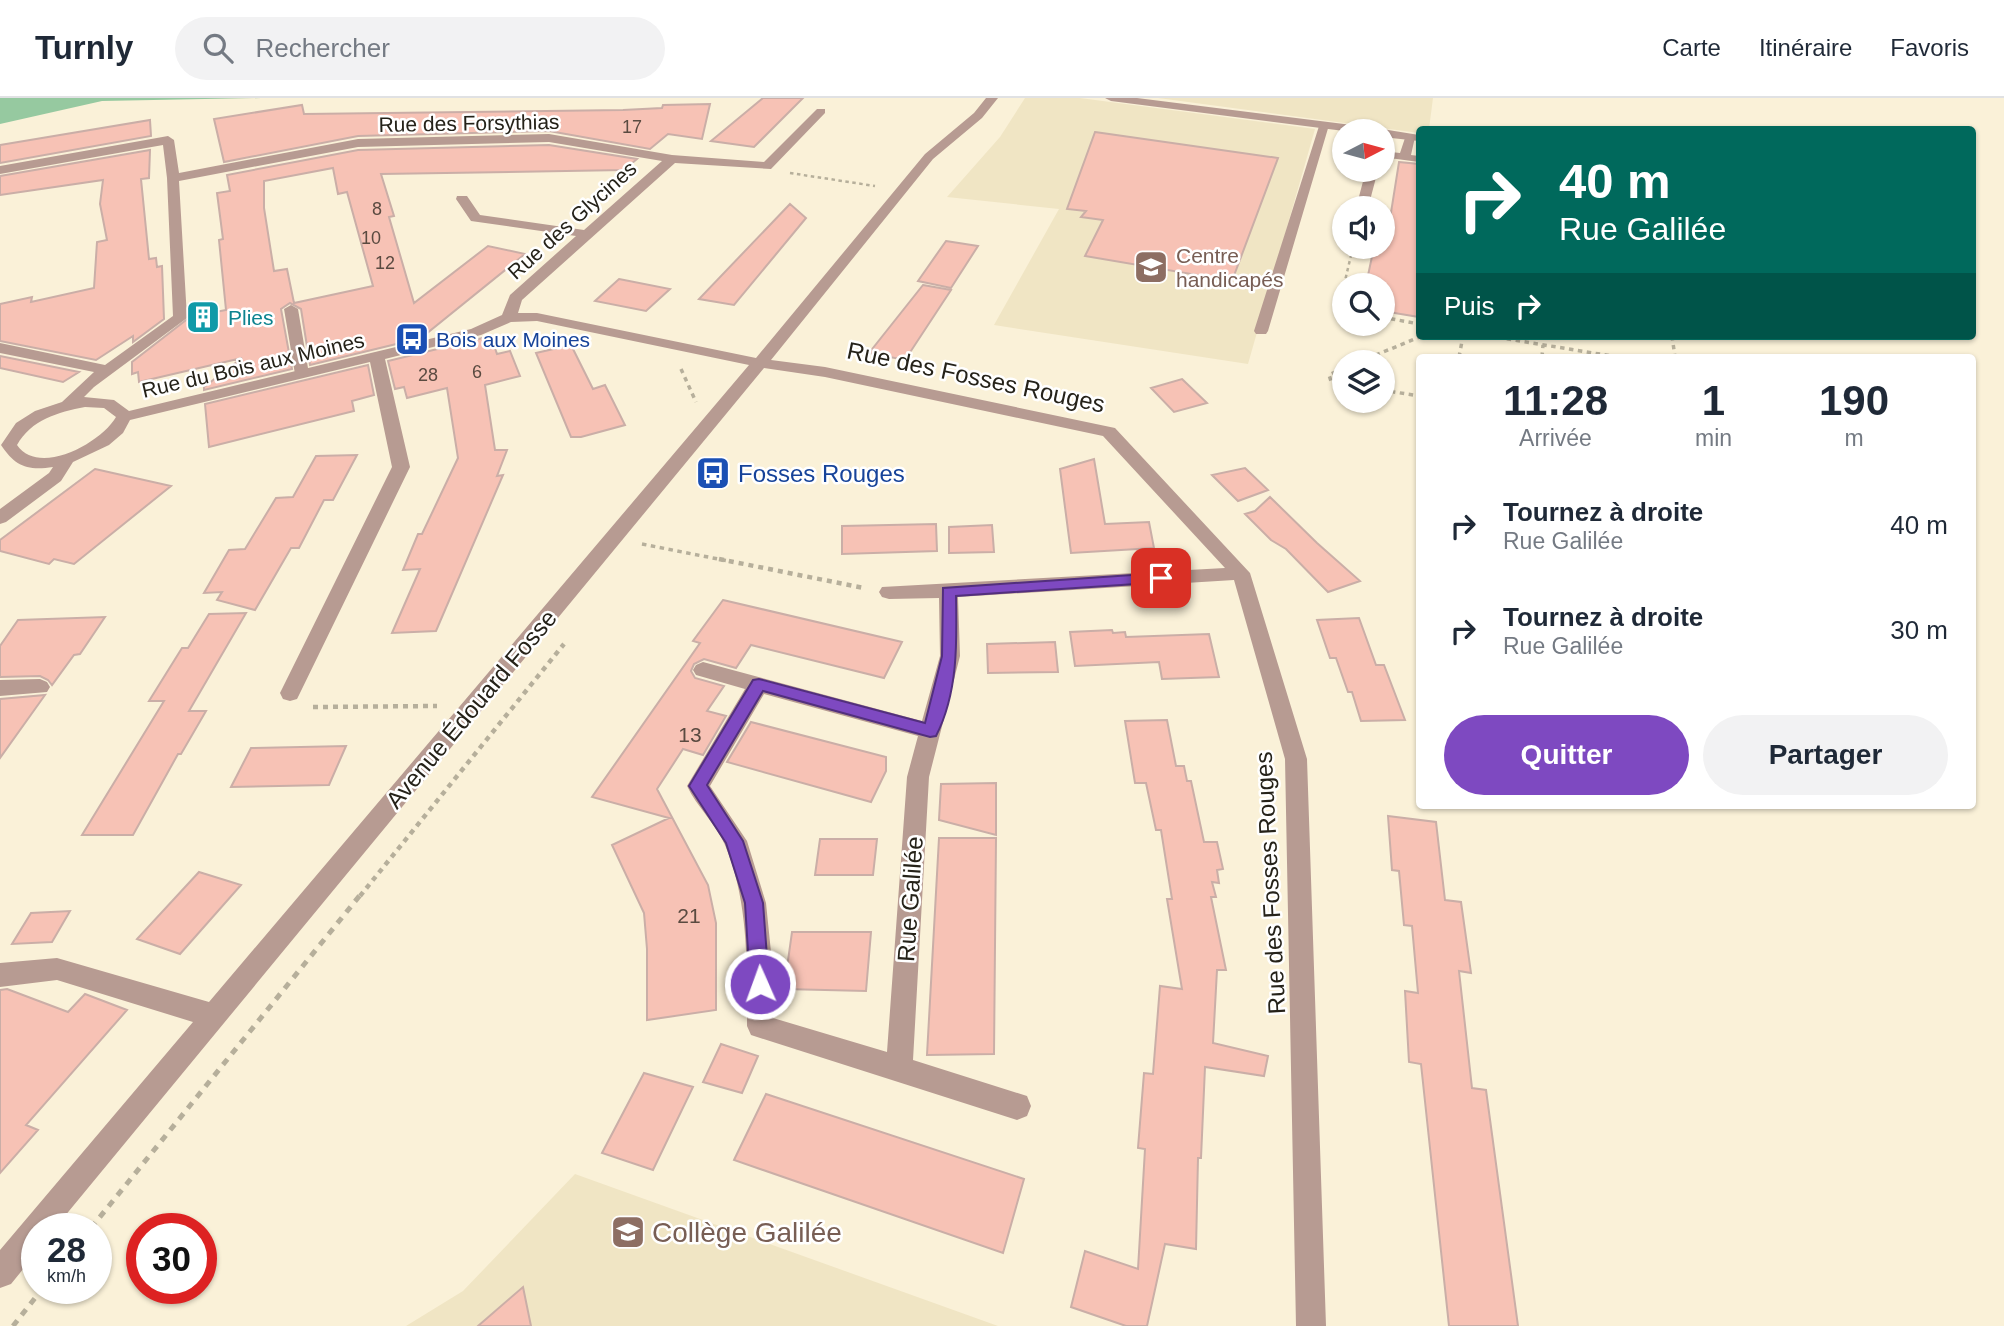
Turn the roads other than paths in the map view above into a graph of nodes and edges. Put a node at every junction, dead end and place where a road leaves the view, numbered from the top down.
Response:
1 (992, 98) edge
2 (1111, 98) edge
3 (821, 111) dead end
4 (987, 125) dead end
5 (1324, 125) junction
6 (1332, 126) edge
7 (1395, 135) edge
8 (1414, 137) edge
9 (1395, 156) edge
10 (1405, 157) junction
11 (672, 159) junction
12 (1416, 159) edge
13 (0, 170) edge
14 (173, 178) junction
15 (904, 190) junction
16 (462, 199) dead end
17 (587, 234) junction
18 (290, 309) dead end
19 (509, 318) junction
20 (1261, 331) dead end
21 (0, 348) edge
22 (377, 357) junction
23 (760, 363) junction
24 (107, 370) junction
25 (302, 374) junction
26 (68, 405) junction
27 (124, 417) junction
28 (4, 446) edge
29 (67, 459) junction
30 (0, 519) edge
31 (1241, 573) junction
32 (948, 591) junction
33 (889, 592) road end
34 (703, 670) dead end
35 (759, 684) junction
36 (40, 687) dead end
37 (0, 688) edge
38 (290, 693) road end
39 (930, 731) junction
40 (0, 975) edge
41 (214, 1016) junction
42 (899, 1069) junction
43 (1017, 1107) dead end
44 (50, 1213) edge
45 (21, 1248) edge
46 (0, 1273) edge
47 (1311, 1326) edge

1 - 15 street, Avenue Édouard Fosse
2 - 5 street
3 - 11 street, Rue des Forsythias
4 - 15 street, Avenue Édouard Fosse
5 - 6 street
5 - 20 lane
7 - 8 street
8 - 10 lane
9 - 10 lane
10 - 12 lane
11 - 14 street, Rue des Forsythias
11 - 17 street, Rue des Glycines
13 - 14 street
14 - 24 street
15 - 23 street, Avenue Édouard Fosse
16 - 17 street
17 - 19 street, Rue des Glycines
18 - 25 lane
19 - 22 street, Rue du Bois aux Moines
19 - 23 street, Rue du Bois aux Moines
21 - 24 street
22 - 25 street, Rue du Bois aux Moines
22 - 38 street
23 - 31 street, Rue des Fosses Rouges
23 - 41 street, Avenue Édouard Fosse
24 - 26 street
25 - 27 street, Rue du Bois aux Moines
26 - 27 street
26 - 28 street
27 - 29 street
28 - 29 street
29 - 30 street
31 - 32 street
31 - 47 street, Rue des Fosses Rouges
32 - 33 street
32 - 39 street, Rue Galilée
34 - 35 street
35 - 39 street
35 - 42 street
36 - 37 street
39 - 42 street, Rue Galilée
40 - 41 street
41 - 44 street, Avenue Édouard Fosse
42 - 43 street
45 - 46 street, Avenue Édouard Fosse

